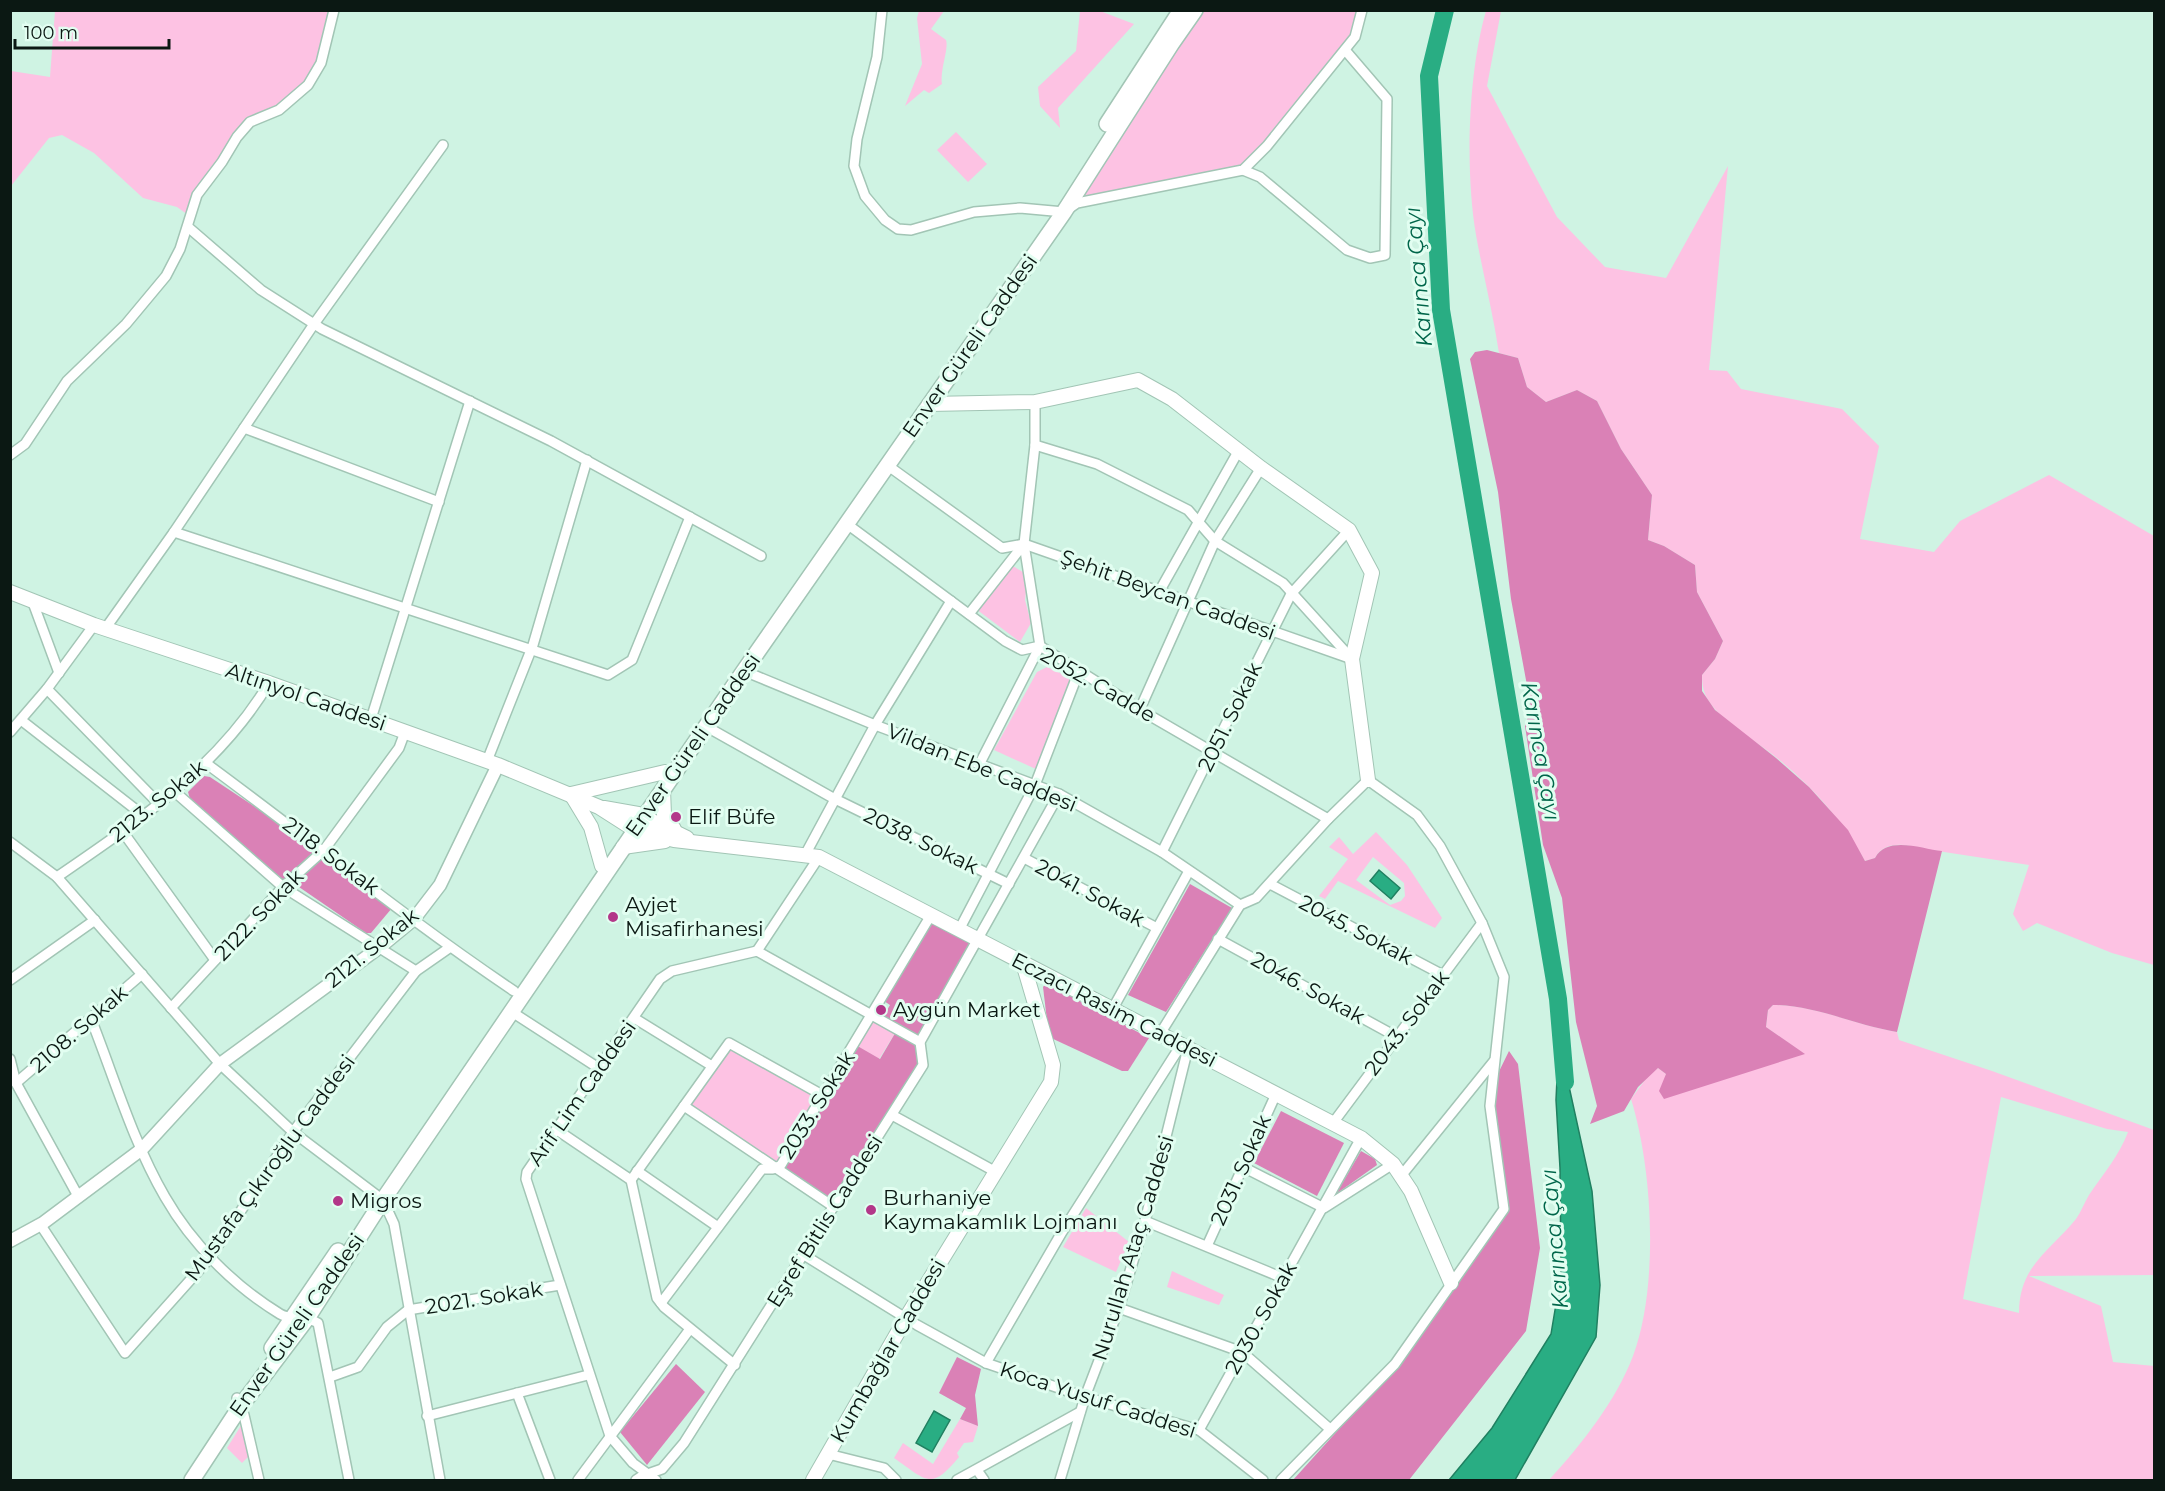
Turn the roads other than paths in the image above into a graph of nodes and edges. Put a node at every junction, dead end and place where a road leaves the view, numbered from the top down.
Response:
1 (334, 10) edge
2 (882, 10) edge
3 (1180, 10) edge
4 (1195, 10) edge
5 (1362, 10) edge
6 (1345, 50) junction
7 (442, 145) dead end
8 (1243, 170) junction
9 (1058, 212) junction
10 (188, 227) junction
11 (314, 324) junction
12 (470, 401) junction
13 (1035, 402) junction
14 (929, 404) junction
15 (244, 428) junction
16 (1035, 445) junction
17 (1239, 450) junction
18 (10, 455) edge
19 (587, 460) junction
20 (887, 465) junction
21 (1261, 468) junction
22 (439, 502) junction
23 (690, 517) junction
24 (1198, 522) junction
25 (847, 524) junction
26 (1349, 530) junction
27 (174, 532) junction
28 (1215, 541) junction
29 (1024, 544) junction
30 (761, 556) dead end
31 (10, 592) edge
32 (1159, 592) junction
33 (1291, 594) junction
34 (32, 600) junction
35 (951, 601) junction
36 (1187, 601) junction
37 (407, 609) junction
38 (969, 614) junction
39 (100, 627) junction
40 (1271, 632) junction
41 (1040, 646) junction
42 (531, 650) junction
43 (1352, 659) junction
44 (744, 671) junction
45 (1079, 671) junction
46 (59, 673) junction
47 (268, 683) junction
48 (47, 689) junction
49 (1140, 709) junction
50 (371, 719) junction
51 (21, 720) junction
52 (875, 725) junction
53 (707, 727) junction
54 (10, 732) edge
55 (405, 732) junction
56 (1214, 753) junction
57 (493, 763) junction
58 (980, 763) junction
59 (207, 764) junction
60 (665, 772) junction
61 (1368, 780) junction
62 (1035, 784) junction
63 (663, 789) junction
64 (175, 792) junction
65 (571, 794) junction
66 (1059, 794) junction
67 (833, 798) junction
68 (159, 804) junction
69 (144, 816) junction
70 (1328, 819) junction
71 (636, 822) junction
72 (123, 832) junction
73 (677, 837) junction
74 (10, 842) edge
75 (700, 844) joint
76 (623, 847) junction
77 (324, 850) junction
78 (1162, 852) junction
79 (805, 855) junction
80 (819, 857) junction
81 (1024, 858) junction
82 (602, 866) junction
83 (1189, 871) junction
84 (989, 874) junction
85 (57, 878) junction
86 (1009, 884) junction
87 (1270, 884) junction
88 (283, 887) junction
89 (1240, 905) junction
90 (931, 915) junction
91 (414, 919) junction
92 (95, 920) junction
93 (1482, 923) junction
94 (1157, 928) junction
95 (959, 930) junction
96 (979, 939) junction
97 (1218, 939) junction
98 (380, 947) junction
99 (449, 948) junction
100 (757, 951) junction
101 (215, 960) junction
102 (1023, 963) junction
103 (416, 971) junction
104 (142, 974) junction
105 (1443, 975) junction
106 (10, 980) edge
107 (514, 991) junction
108 (171, 1008) junction
109 (1113, 1010) junction
110 (512, 1012) junction
111 (872, 1015) junction
112 (91, 1018) junction
113 (634, 1018) junction
114 (1160, 1034) junction
115 (1397, 1037) junction
116 (920, 1042) junction
117 (1185, 1047) junction
118 (10, 1059) edge
119 (1495, 1060) junction
120 (220, 1064) junction
121 (712, 1065) junction
122 (600, 1069) junction
123 (16, 1083) junction
124 (1276, 1094) junction
125 (824, 1096) junction
126 (684, 1106) junction
127 (892, 1114) junction
128 (1333, 1123) junction
129 (557, 1130) junction
130 (293, 1132) junction
131 (1361, 1138) junction
132 (142, 1149) junction
133 (1243, 1167) junction
134 (777, 1168) junction
135 (1397, 1170) junction
136 (996, 1172) junction
137 (634, 1176) junction
138 (78, 1197) junction
139 (379, 1197) junction
140 (834, 1207) junction
141 (1324, 1208) junction
142 (1146, 1221) junction
143 (40, 1224) junction
144 (718, 1227) junction
145 (10, 1241) edge
146 (1207, 1246) junction
147 (804, 1255) junction
148 (209, 1259) junction
149 (1283, 1278) junction
150 (1450, 1283) junction
151 (560, 1285) junction
152 (661, 1303) junction
153 (1119, 1308) junction
154 (408, 1310) junction
155 (301, 1317) junction
156 (906, 1318) junction
157 (690, 1329) junction
158 (1242, 1352) junction
159 (986, 1363) junction
160 (735, 1365) junction
161 (588, 1376) junction
162 (330, 1377) junction
163 (517, 1393) junction
164 (1084, 1397) junction
165 (238, 1402) junction
166 (1080, 1412) junction
167 (427, 1416) junction
168 (1330, 1429) junction
169 (1199, 1430) junction
170 (610, 1436) junction
171 (828, 1454) junction
172 (976, 1470) junction
173 (647, 1474) junction
174 (181, 1480) edge
175 (192, 1480) edge
176 (259, 1480) edge
177 (349, 1480) edge
178 (440, 1480) edge
179 (550, 1480) edge
180 (578, 1480) edge
181 (636, 1480) edge
182 (656, 1480) edge
183 (813, 1480) edge
184 (896, 1480) edge
185 (957, 1480) edge
186 (984, 1480) edge
187 (1060, 1480) edge
188 (1263, 1480) edge
189 (1281, 1480) edge

1 - 10 street
2 - 9 street
3 - 9 main road, Enver Güreli Caddesi
4 - 9 main road, Enver Güreli Caddesi
5 - 6 street
6 - 8 street
6 - 8 street
7 - 11 street
8 - 9 street
9 - 14 main road, Enver Güreli Caddesi
9 - 60 main road, Enver Güreli Caddesi
10 - 11 street
10 - 18 street
11 - 12 street
11 - 15 street
12 - 19 street
12 - 22 street
13 - 14 main road
13 - 16 street
13 - 17 main road
14 - 20 main road, Enver Güreli Caddesi
15 - 22 street
15 - 27 street
16 - 24 street
16 - 29 street
17 - 21 main road
17 - 24 street
19 - 23 street
19 - 42 street
20 - 25 main road, Enver Güreli Caddesi
20 - 29 street, Şehit Beycan Caddesi
21 - 26 main road
21 - 28 street
22 - 37 street
23 - 30 street
23 - 42 street
24 - 28 street
24 - 32 street
25 - 35 street, 2052. Cadde
25 - 44 main road, Enver Güreli Caddesi
26 - 33 street, 2051. Sokak
26 - 43 main road
27 - 37 street
27 - 39 street
28 - 33 street
28 - 36 street
29 - 32 street, Şehit Beycan Caddesi
29 - 38 street
29 - 41 street
31 - 34 main road, Altınyol Caddesi
32 - 36 street, Şehit Beycan Caddesi
33 - 40 street, 2051. Sokak
33 - 43 street
34 - 39 main road, Altınyol Caddesi
34 - 46 street
35 - 38 street, 2052. Cadde
35 - 52 street
36 - 40 street, Şehit Beycan Caddesi
36 - 49 street
37 - 42 street
37 - 50 street
38 - 41 street, 2052. Cadde
39 - 46 street
39 - 47 main road, Altınyol Caddesi
40 - 43 street, Şehit Beycan Caddesi
40 - 56 street, 2051. Sokak
41 - 45 street, 2052. Cadde
41 - 58 street
42 - 57 street
43 - 61 main road
44 - 52 street, Vildan Ebe Caddesi
44 - 53 main road, Enver Güreli Caddesi
45 - 49 street, 2052. Cadde
45 - 62 street
46 - 48 street
47 - 50 main road, Altınyol Caddesi
47 - 59 street, 2123. Sokak
48 - 51 street
48 - 68 street
49 - 56 street, 2052. Cadde
50 - 55 main road, Altınyol Caddesi
51 - 54 street
51 - 69 street
52 - 58 street, Vildan Ebe Caddesi
52 - 67 street
53 - 63 main road, Enver Güreli Caddesi
53 - 67 street, 2038. Sokak
55 - 57 main road, Altınyol Caddesi
55 - 77 street, 2122. Sokak
56 - 70 street, 2052. Cadde
56 - 78 street, 2051. Sokak
57 - 65 main road, Altınyol Caddesi
57 - 91 street, 2121. Sokak
58 - 62 street, Vildan Ebe Caddesi
59 - 64 street, 2123. Sokak
59 - 77 street, 2118. Sokak
60 - 65 main road
60 - 71 main road, Enver Güreli Caddesi
61 - 70 street
61 - 93 street
62 - 66 street, Vildan Ebe Caddesi
62 - 84 street
63 - 71 main road, Enver Güreli Caddesi
63 - 73 main road
64 - 68 street, 2123. Sokak
64 - 88 street
65 - 71 main road, Altınyol Caddesi
65 - 82 main road
66 - 78 street, Vildan Ebe Caddesi
66 - 81 street, Eşref Bitlis Caddesi
67 - 79 street
67 - 84 street, 2038. Sokak
68 - 69 street, 2123. Sokak
69 - 72 street, 2123. Sokak
70 - 87 street
71 - 73 main road, Altınyol Caddesi
71 - 76 main road, Enver Güreli Caddesi
71 - 82 main road, Enver Güreli Caddesi
72 - 85 street, 2123. Sokak
72 - 101 street
73 - 75 main road, Altınyol Caddesi
73 - 76 main road
74 - 85 street
75 - 79 main road, Eczacı Rasim Caddesi
76 - 110 main road, Enver Güreli Caddesi
77 - 88 street, 2122. Sokak
77 - 91 street, 2118. Sokak
78 - 83 street, Vildan Ebe Caddesi
79 - 80 main road, Eczacı Rasim Caddesi
80 - 90 main road, Eczacı Rasim Caddesi
80 - 100 street
81 - 86 street, Eşref Bitlis Caddesi
81 - 94 street, 2041. Sokak
82 - 107 main road, Enver Güreli Caddesi
83 - 89 street, Vildan Ebe Caddesi
83 - 94 street
84 - 86 street, 2038. Sokak
84 - 95 street
85 - 92 street
86 - 96 street, Eşref Bitlis Caddesi
87 - 89 street
87 - 105 street, 2045. Sokak
88 - 98 street
88 - 101 street, 2122. Sokak
89 - 97 street
90 - 95 main road, Eczacı Rasim Caddesi
90 - 111 street, 2033. Sokak
91 - 98 street, 2121. Sokak
91 - 99 street, 2118. Sokak
92 - 104 street
92 - 106 street
93 - 105 street, 2043. Sokak
93 - 119 street
94 - 109 street
95 - 96 main road, Eczacı Rasim Caddesi
96 - 102 main road, Eczacı Rasim Caddesi
96 - 116 street, Eşref Bitlis Caddesi
97 - 114 street
97 - 115 street, 2046. Sokak
98 - 103 street
98 - 120 street, 2121. Sokak
99 - 103 street, Mustafa Çıkıroğlu Caddesi
99 - 107 street, 2118. Sokak
100 - 111 street
100 - 113 street, Arif Lim Caddesi
101 - 108 street, 2122. Sokak
102 - 109 main road, Eczacı Rasim Caddesi
102 - 136 main road, Kumbağlar Caddesi
103 - 130 street, Mustafa Çıkıroğlu Caddesi
104 - 108 street
104 - 112 street, 2108. Sokak
105 - 115 street, 2043. Sokak
107 - 139 main road, Enver Güreli Caddesi
108 - 120 street
109 - 114 main road, Eczacı Rasim Caddesi
110 - 122 street
110 - 139 main road, Enver Güreli Caddesi
111 - 116 street
111 - 125 street, 2033. Sokak
112 - 123 street, 2108. Sokak
112 - 132 street
113 - 121 street
113 - 122 street, Arif Lim Caddesi
114 - 117 main road, Eczacı Rasim Caddesi
115 - 128 street, 2043. Sokak
116 - 127 street, Eşref Bitlis Caddesi
117 - 124 main road, Eczacı Rasim Caddesi
117 - 142 street, Nurullah Ataç Caddesi
117 - 159 street
118 - 123 street
119 - 135 street, 2030. Sokak
119 - 150 street
120 - 130 street
120 - 132 street, 2121. Sokak
121 - 125 street
121 - 126 street
122 - 129 street, Arif Lim Caddesi
123 - 138 street
124 - 128 main road, Eczacı Rasim Caddesi
124 - 133 street, 2031. Sokak
125 - 134 street, 2033. Sokak
126 - 134 street
126 - 137 street
127 - 136 street
127 - 140 street, Eşref Bitlis Caddesi
128 - 131 main road, Eczacı Rasim Caddesi
129 - 137 street
129 - 151 street, Arif Lim Caddesi
130 - 139 street
130 - 148 street, Mustafa Çıkıroğlu Caddesi
131 - 135 main road, Eczacı Rasim Caddesi
131 - 141 street, 2030. Sokak
132 - 138 street, 2121. Sokak
132 - 148 street
133 - 141 street
133 - 146 street, 2031. Sokak
134 - 140 street
134 - 144 street, 2033. Sokak
135 - 141 street, 2030. Sokak
135 - 150 main road, Eczacı Rasim Caddesi
136 - 156 main road, Kumbağlar Caddesi
137 - 144 street
137 - 152 street
138 - 143 street, 2121. Sokak
139 - 154 street
139 - 155 main road, Enver Güreli Caddesi
140 - 147 street, Eşref Bitlis Caddesi
141 - 149 street, 2030. Sokak
142 - 146 street
142 - 153 street, Nurullah Ataç Caddesi
143 - 145 street, 2121. Sokak
143 - 148 street, Mustafa Çıkıroğlu Caddesi
144 - 152 street, 2033. Sokak
146 - 149 street
147 - 156 street, Koca Yusuf Caddesi
147 - 160 street, Eşref Bitlis Caddesi
148 - 155 street
149 - 158 street, 2030. Sokak
150 - 168 street
151 - 154 street, 2021. Sokak
151 - 161 street, Arif Lim Caddesi
152 - 157 street
153 - 158 street
153 - 164 street, Nurullah Ataç Caddesi
154 - 162 street
154 - 167 street
155 - 162 street
155 - 165 main road, Enver Güreli Caddesi
156 - 159 street, Koca Yusuf Caddesi
156 - 171 main road, Kumbağlar Caddesi
157 - 160 street
157 - 170 street
158 - 168 street
158 - 169 street, 2030. Sokak
159 - 164 street, Koca Yusuf Caddesi
160 - 173 street, Eşref Bitlis Caddesi
161 - 163 street
161 - 170 street, Arif Lim Caddesi
162 - 177 street
163 - 167 street
163 - 179 street
164 - 166 street, Nurullah Ataç Caddesi
164 - 169 street, Koca Yusuf Caddesi
165 - 174 main road, Enver Güreli Caddesi
165 - 175 main road, Enver Güreli Caddesi
165 - 176 street
166 - 172 street
166 - 187 street, Nurullah Ataç Caddesi
167 - 178 street
168 - 189 street
169 - 188 street, Koca Yusuf Caddesi
170 - 173 street, Arif Lim Caddesi
170 - 180 street
171 - 183 main road, Kumbağlar Caddesi
171 - 184 street
172 - 185 street
172 - 186 street
173 - 181 street, Eşref Bitlis Caddesi
173 - 182 street, Arif Lim Caddesi

